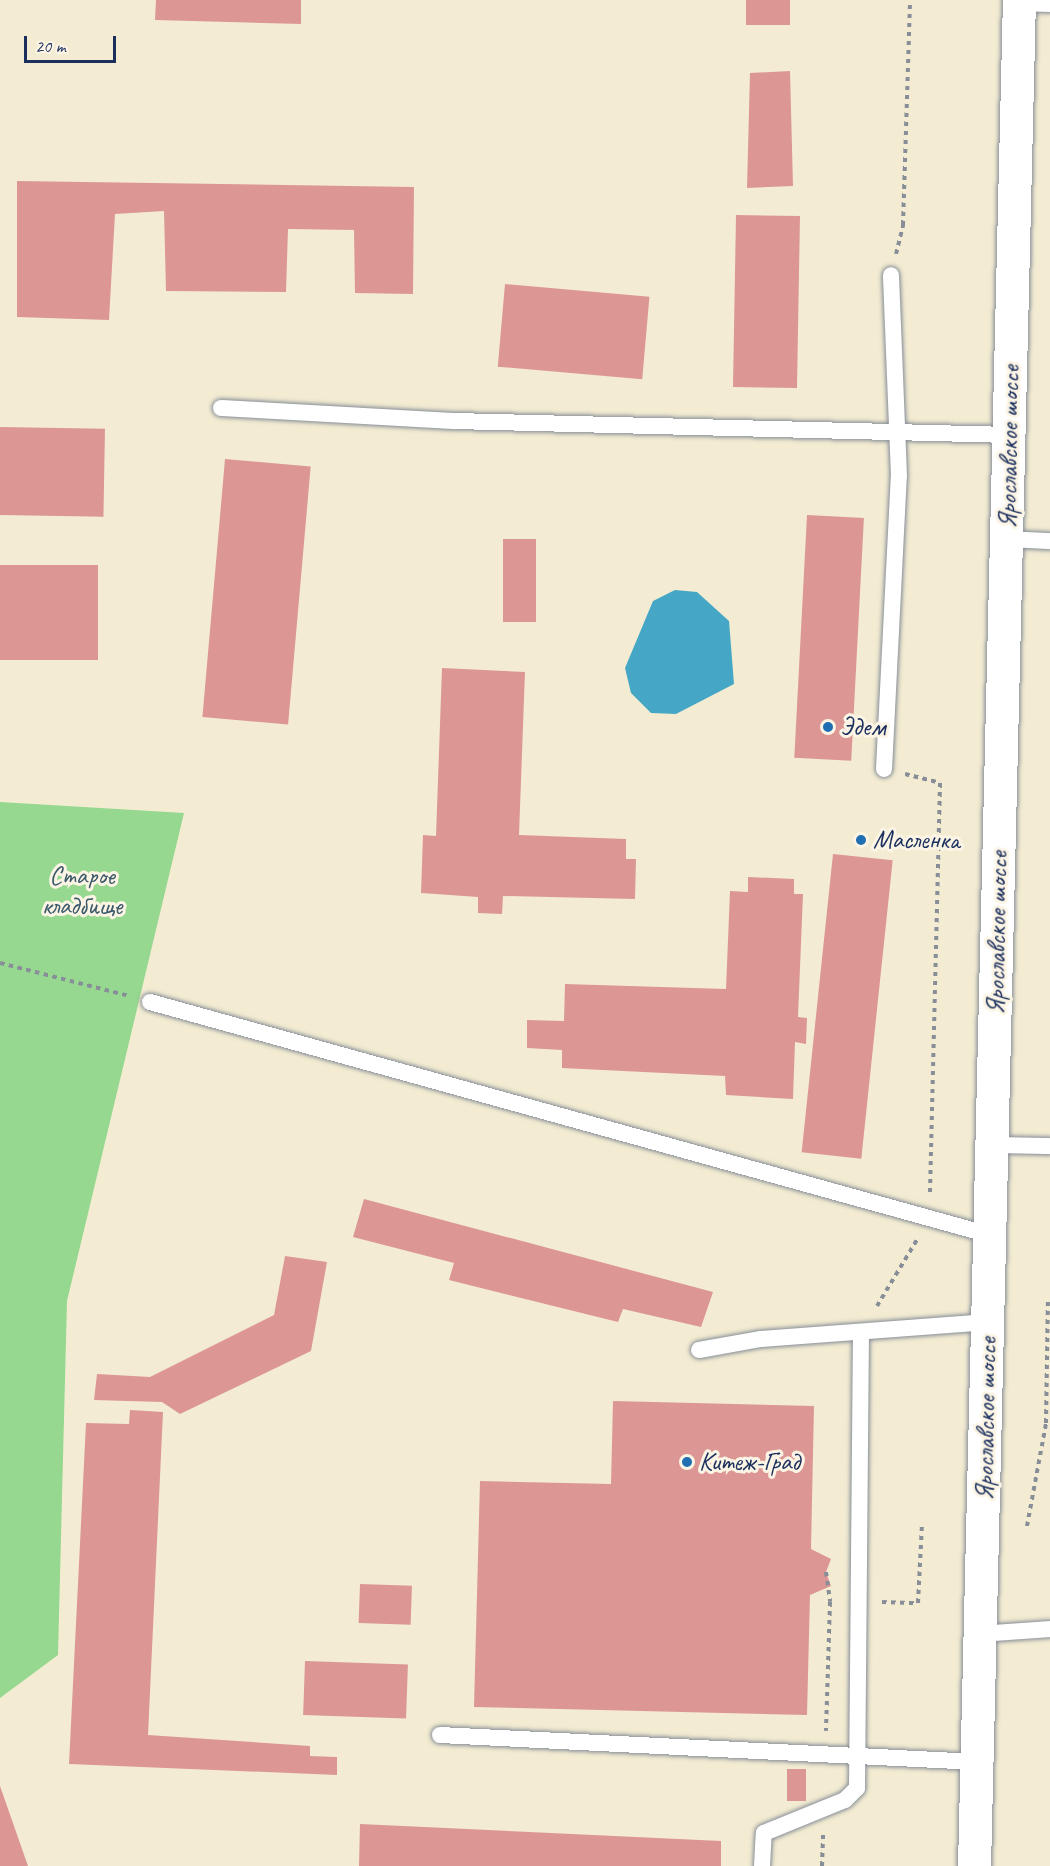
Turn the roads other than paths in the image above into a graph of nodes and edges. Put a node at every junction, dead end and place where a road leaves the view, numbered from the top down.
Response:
1 (1030, 2) edge
2 (891, 276) road end
3 (221, 408) dead end
4 (897, 432) junction
5 (1009, 435) junction
6 (1007, 539) junction
7 (1050, 542) edge
8 (884, 769) road end
9 (150, 1002) road end
10 (992, 1145) junction
11 (1050, 1146) edge
12 (990, 1235) junction
13 (988, 1322) junction
14 (861, 1332) junction
15 (699, 1350) dead end
16 (1050, 1629) edge
17 (980, 1634) junction
18 (440, 1735) dead end
19 (858, 1757) junction
20 (976, 1762) junction
21 (762, 1866) edge
22 (974, 1866) edge

1 - 5 main road, Ярославское шоссе
2 - 4 lane
3 - 4 lane
4 - 5 lane
4 - 8 lane
5 - 6 main road, Ярославское шоссе
6 - 7 lane
6 - 10 main road, Ярославское шоссе
9 - 12 lane
10 - 11 lane
10 - 12 main road, Ярославское шоссе
12 - 13 main road, Ярославское шоссе
13 - 14 lane
13 - 17 main road, Ярославское шоссе
14 - 15 lane
14 - 19 lane
16 - 17 lane
17 - 20 main road, Ярославское шоссе
18 - 19 lane
19 - 20 lane
19 - 21 lane
20 - 22 main road, Ярославское шоссе

